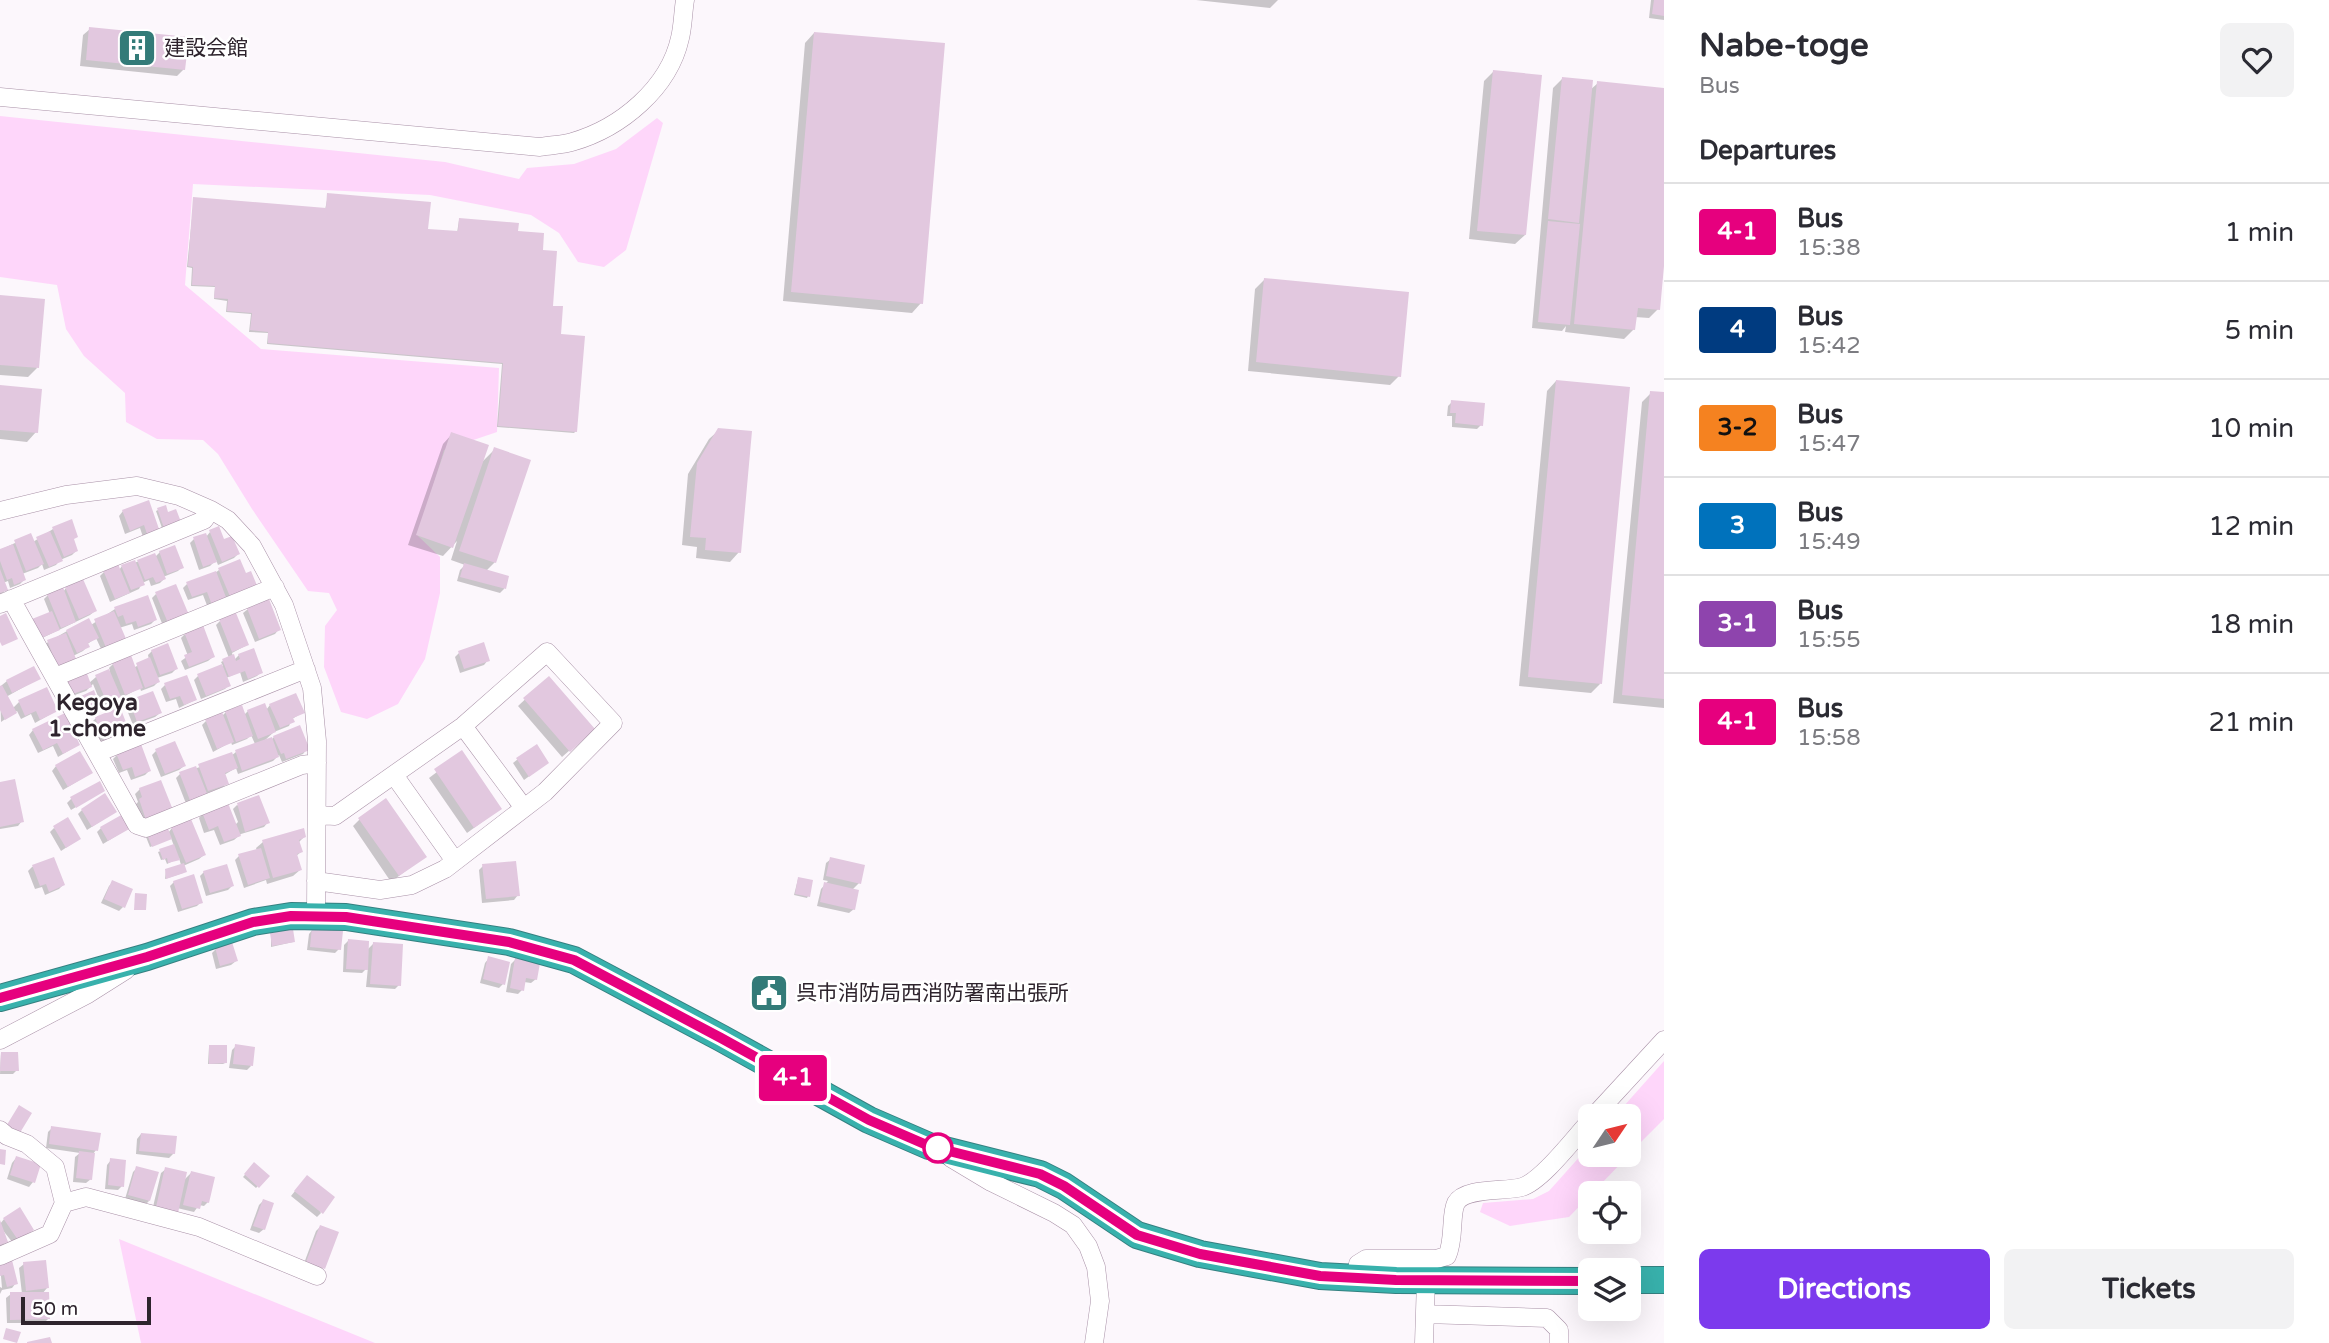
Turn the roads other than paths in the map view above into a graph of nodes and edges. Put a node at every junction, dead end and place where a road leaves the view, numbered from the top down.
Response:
1 (685, 0) edge
2 (0, 97) edge
3 (211, 510) junction
4 (0, 512) edge
5 (275, 587) junction
6 (6, 601) edge
7 (306, 669) junction
8 (55, 677) junction
9 (463, 726) junction
10 (97, 753) junction
11 (317, 763) junction
12 (394, 775) junction
13 (524, 808) junction
14 (317, 815) junction
15 (455, 861) junction
16 (316, 881) junction
17 (316, 915) junction
18 (147, 957) junction
19 (0, 998) edge
20 (0, 1040) edge
21 (1664, 1040) edge
22 (1605, 1104) edge
23 (0, 1130) edge
24 (1578, 1133) edge
25 (929, 1146) junction
26 (64, 1203) junction
27 (0, 1255) edge
28 (317, 1276) dead end
29 (1356, 1278) junction
30 (1426, 1280) junction
31 (1641, 1280) edge
32 (1664, 1280) edge
33 (1578, 1281) edge
34 (1425, 1314) junction
35 (1094, 1343) edge
36 (1424, 1343) edge
37 (1559, 1343) edge

1 - 2 street
3 - 4 street
3 - 5 street
3 - 6 street
5 - 7 street
5 - 8 street
6 - 8 street
7 - 10 street
7 - 11 street
8 - 10 street
9 - 12 street
9 - 13 street
9 - 13 street
10 - 11 street
11 - 14 street
12 - 14 street
12 - 15 street
13 - 15 street
14 - 16 street
15 - 16 street
16 - 17 street
17 - 18 highway
17 - 25 highway
18 - 19 highway
18 - 20 street
21 - 22 street
23 - 26 street
24 - 29 street
25 - 29 highway
25 - 35 street
26 - 27 street
26 - 28 street
29 - 30 highway
30 - 33 highway
30 - 34 street
31 - 32 highway
34 - 36 street
34 - 37 street

